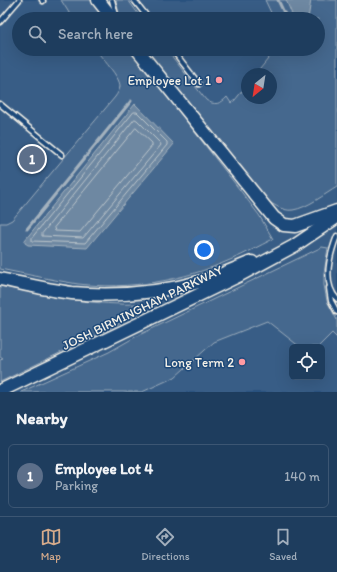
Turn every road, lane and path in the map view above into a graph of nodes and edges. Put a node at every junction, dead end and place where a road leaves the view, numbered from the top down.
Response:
1 (19, 0) edge
2 (98, 0) edge
3 (112, 0) edge
4 (134, 0) edge
5 (107, 12) edge
6 (115, 12) edge
7 (143, 12) edge
8 (0, 22) edge
9 (143, 56) edge
10 (177, 56) edge
11 (199, 84) dead end
12 (0, 104) edge
13 (62, 155) dead end
14 (337, 211) edge
15 (337, 218) edge
16 (337, 236) edge
17 (294, 246) junction
18 (0, 279) edge
19 (329, 284) junction
20 (337, 299) edge
21 (337, 312) edge
22 (0, 391) edge

1 - 8 lane
2 - 5 main road
3 - 6 lane
4 - 7 lane
9 - 14 main road
10 - 11 lane
12 - 13 lane
15 - 17 main road, JOSH BIRMINGHAM PARKWAY
16 - 19 lane
17 - 18 main road, JOSH BIRMINGHAM PARKWAY
17 - 22 main road, JOSH BIRMINGHAM PARKWAY
19 - 20 lane
19 - 21 lane

